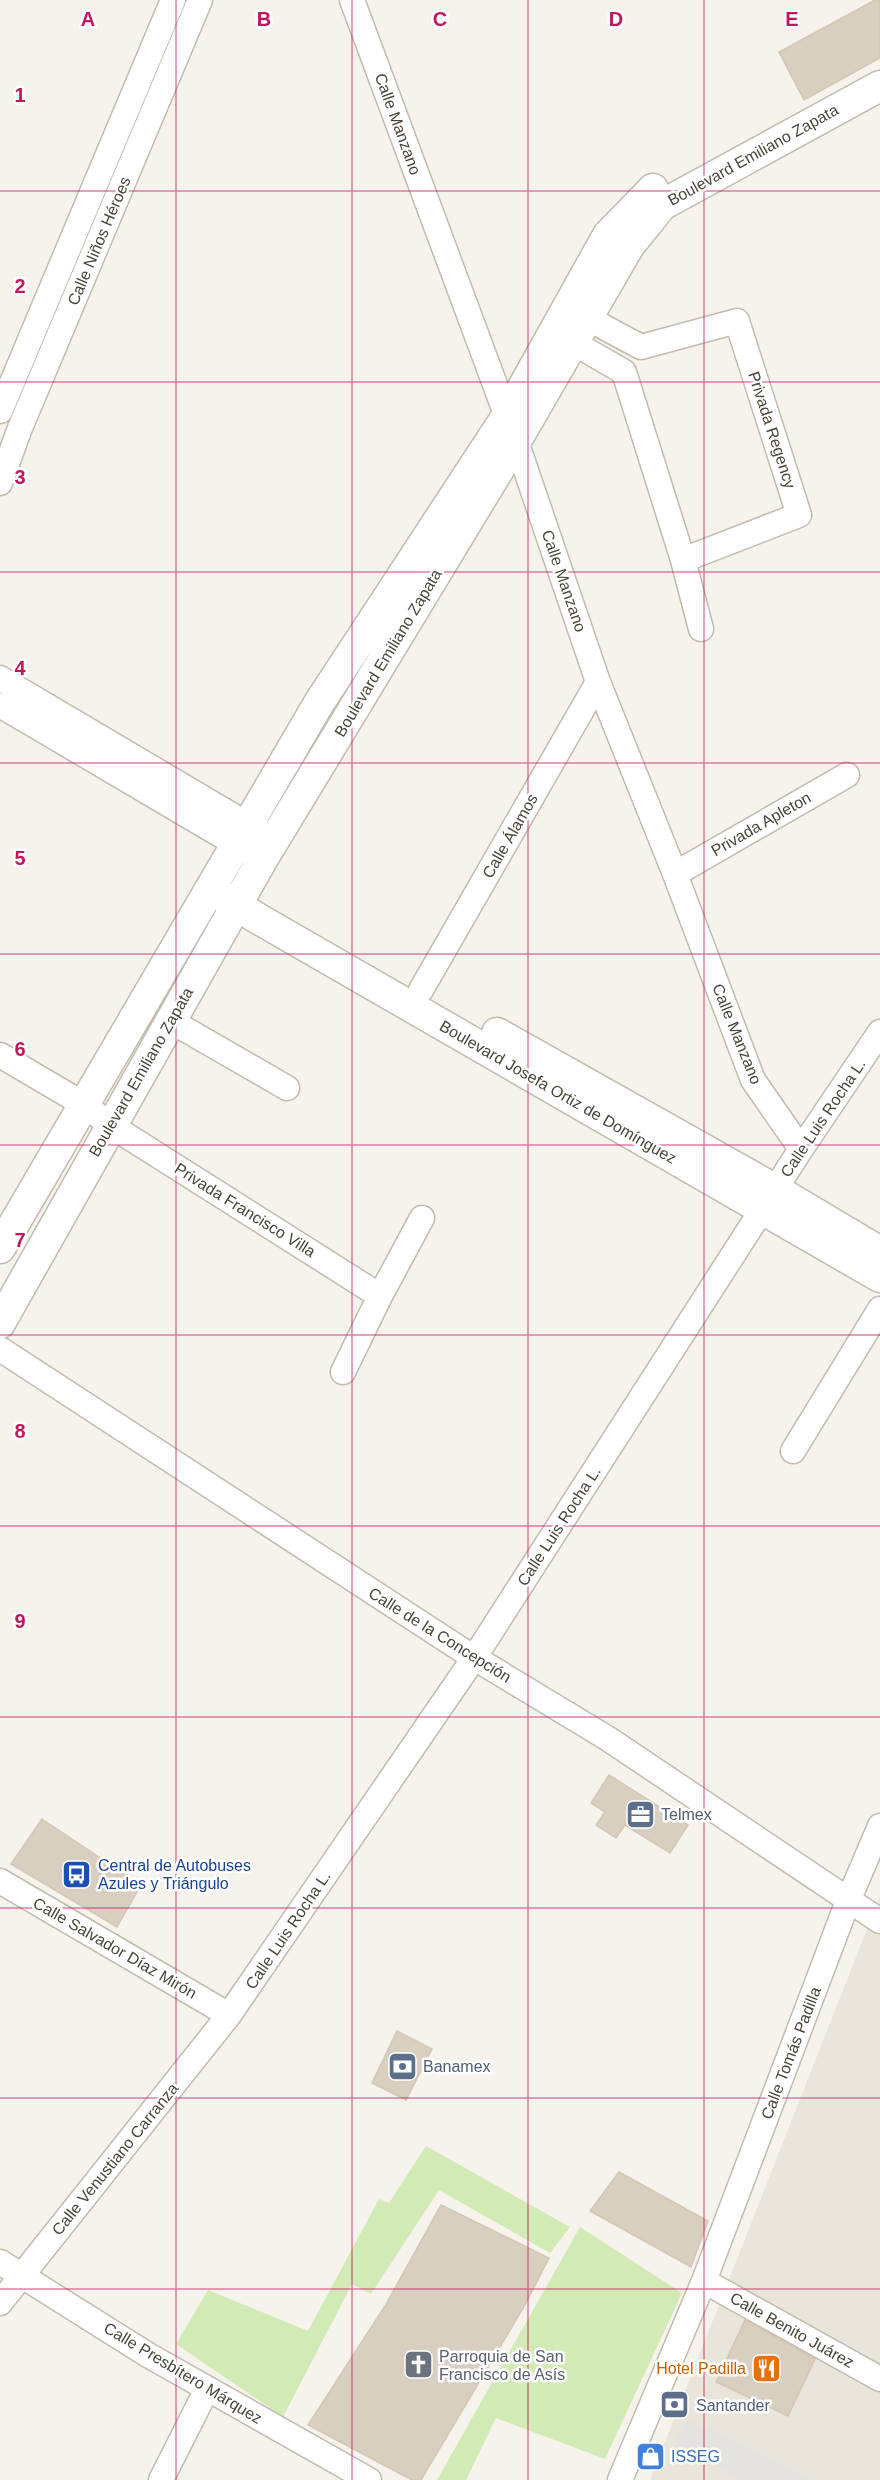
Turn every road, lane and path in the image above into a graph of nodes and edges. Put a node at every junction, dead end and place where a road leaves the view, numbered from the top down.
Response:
1 (173, 0) edge
2 (200, 0) edge
3 (352, 0) edge
4 (880, 66) edge
5 (880, 86) edge
6 (581, 331) junction
7 (641, 347) junction
8 (624, 372) junction
9 (0, 411) edge
10 (10, 424) edge
11 (512, 429) junction
12 (0, 483) edge
13 (683, 560) junction
14 (701, 629) dead end
15 (0, 678) edge
16 (598, 682) junction
17 (0, 705) edge
18 (847, 775) dead end
19 (242, 835) junction
20 (268, 851) junction
21 (675, 874) junction
22 (215, 881) junction
23 (241, 896) junction
24 (421, 990) junction
25 (171, 1020) junction
26 (880, 1032) edge
27 (0, 1055) edge
28 (287, 1088) dead end
29 (84, 1105) junction
30 (110, 1125) junction
31 (801, 1149) junction
32 (769, 1200) junction
33 (422, 1218) dead end
34 (0, 1248) edge
35 (880, 1252) edge
36 (880, 1277) edge
37 (380, 1296) junction
38 (880, 1309) edge
39 (0, 1323) edge
40 (0, 1349) edge
41 (343, 1372) dead end
42 (793, 1452) dead end
43 (474, 1658) junction
44 (880, 1826) edge
45 (0, 1881) edge
46 (848, 1901) junction
47 (880, 1921) edge
48 (230, 2015) junction
49 (0, 2262) edge
50 (22, 2274) junction
51 (704, 2281) junction
52 (0, 2303) edge
53 (880, 2379) edge
54 (207, 2389) junction
55 (161, 2480) edge
56 (369, 2480) edge
57 (620, 2480) edge

1 - 9 street, Calle Niños Héroes
2 - 10 street, Calle Niños Héroes
3 - 11 street, Calle Manzano
4 - 11 street, Boulevard Emiliano Zapata
5 - 6 street, Boulevard Emiliano Zapata
6 - 7 street
6 - 8 street
6 - 11 street, Boulevard Emiliano Zapata
7 - 8 street
7 - 13 street, Privada Regency
8 - 13 street
10 - 12 street, Calle Niños Héroes
11 - 16 street, Calle Manzano
11 - 19 street, Boulevard Emiliano Zapata
11 - 20 street, Boulevard Emiliano Zapata
13 - 14 street
15 - 19 street
16 - 21 street, Calle Manzano
16 - 24 street, Calle Álamos
17 - 19 street
18 - 21 street, Privada Apleton
19 - 20 street
19 - 22 street, Boulevard Emiliano Zapata
20 - 23 street, Boulevard Emiliano Zapata
21 - 31 street, Calle Manzano
22 - 23 street
22 - 29 street, Boulevard Emiliano Zapata
23 - 24 street, Boulevard Josefa Ortiz de Domínguez
23 - 25 street, Boulevard Emiliano Zapata
23 - 32 street, Boulevard Josefa Ortiz de Domínguez
24 - 32 street, Boulevard Josefa Ortiz de Domínguez
25 - 28 street
25 - 30 street, Boulevard Emiliano Zapata
26 - 31 street, Calle Luis Rocha L.
27 - 29 street, Privada Francisco Villa
29 - 30 street, Privada Francisco Villa
29 - 34 street, Boulevard Emiliano Zapata
30 - 37 street, Privada Francisco Villa
30 - 39 street, Boulevard Emiliano Zapata
31 - 32 street, Calle Luis Rocha L.
32 - 35 street, Boulevard Josefa Ortiz de Domínguez
32 - 36 street, Boulevard Josefa Ortiz de Domínguez
32 - 43 street, Calle Luis Rocha L.
33 - 37 street
37 - 41 street
38 - 42 street
40 - 43 street, Calle de la Concepción
43 - 46 street, Calle de la Concepción
43 - 48 street, Calle Luis Rocha L.
44 - 46 street, Calle Tomás Padilla
45 - 48 street, Calle Salvador Díaz Mirón
46 - 47 street, Calle de la Concepción
46 - 51 street, Calle Tomás Padilla
48 - 50 street, Calle Venustiano Carranza
49 - 50 street, Calle Presbítero Márquez
50 - 52 street, Calle Venustiano Carranza
50 - 54 street, Calle Presbítero Márquez
51 - 53 street, Calle Benito Juárez
51 - 57 street, Calle Tomás Padilla
54 - 55 street
54 - 56 street, Calle Presbítero Márquez

